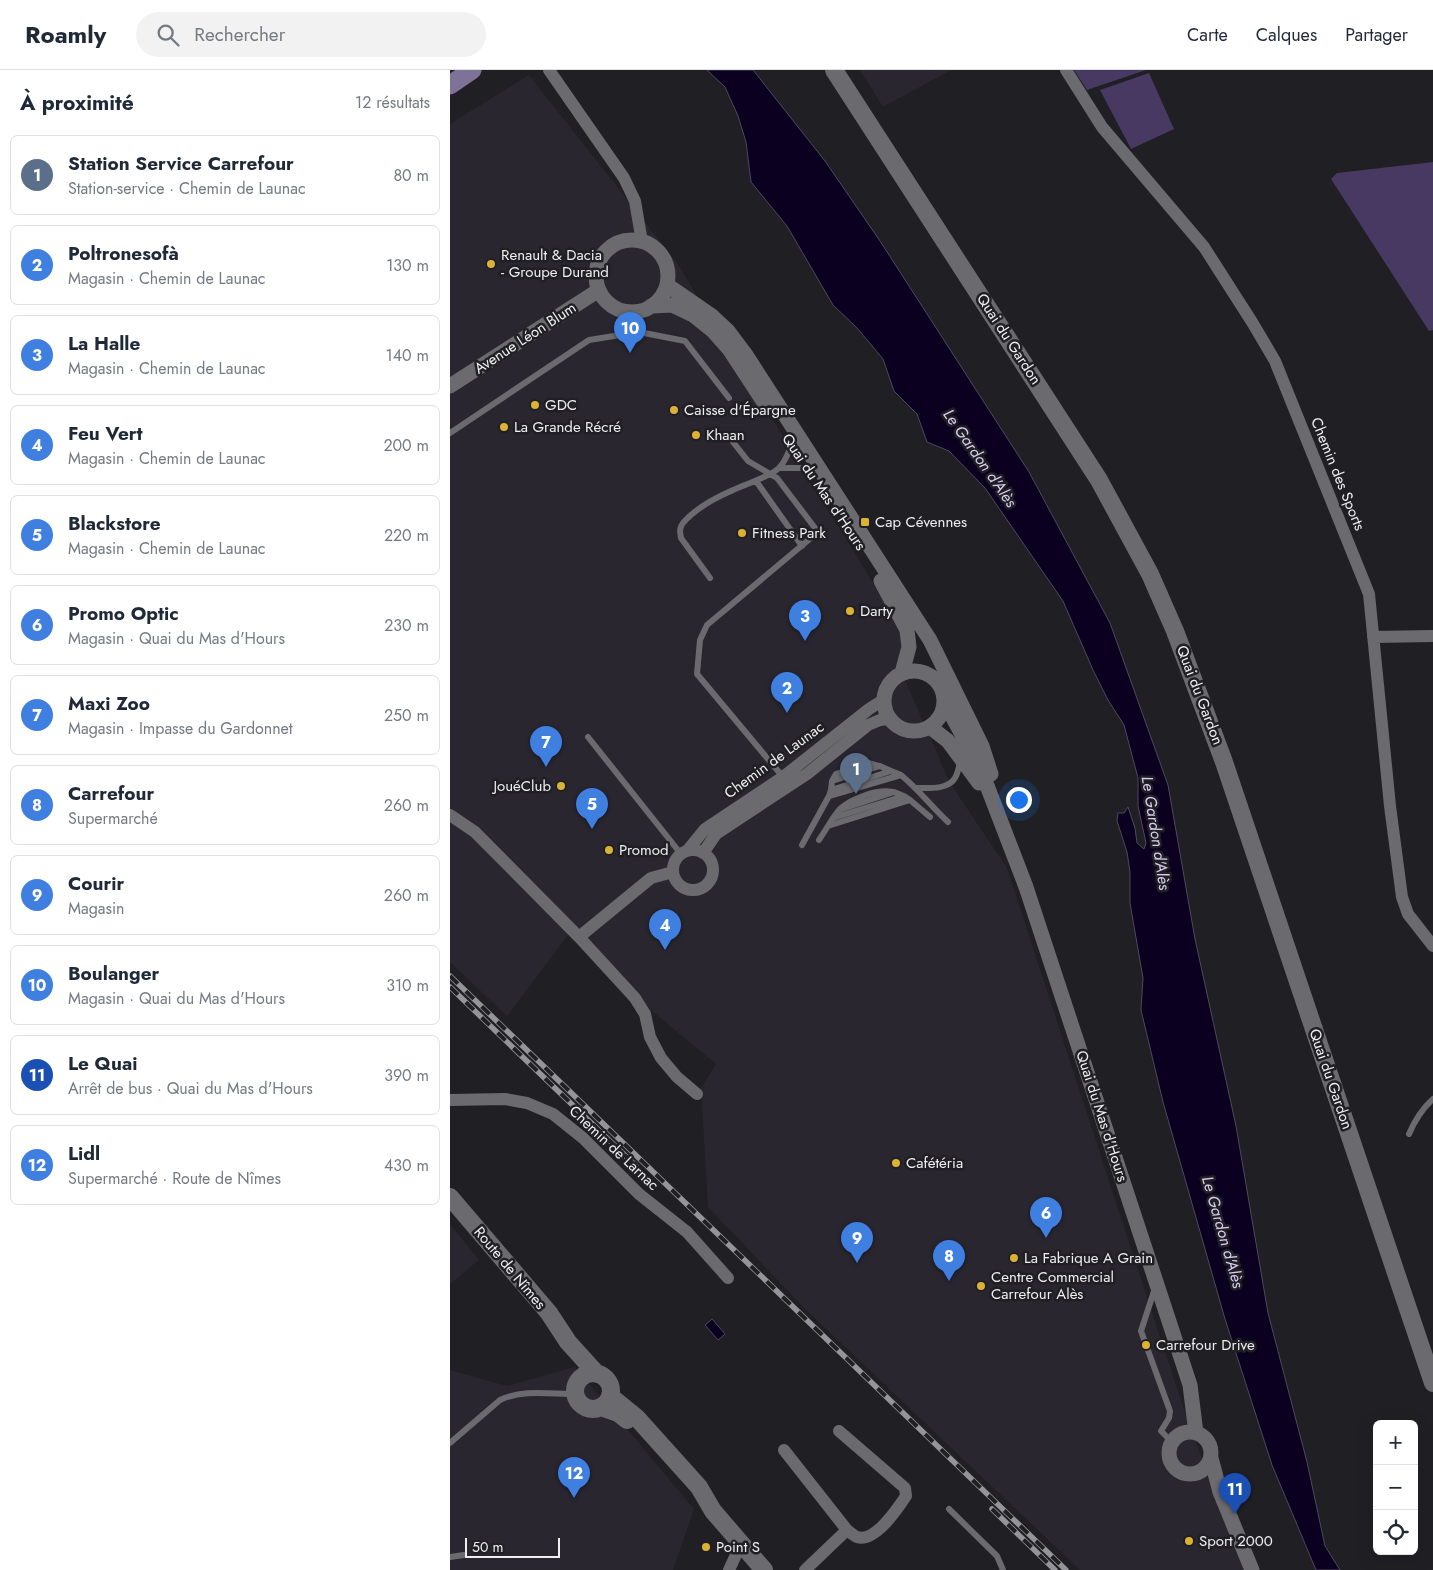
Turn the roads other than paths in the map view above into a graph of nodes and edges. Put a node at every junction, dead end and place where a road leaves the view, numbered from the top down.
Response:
1 (472, 70) edge
2 (549, 70) edge
3 (834, 70) edge
4 (1066, 70) edge
5 (450, 85) edge
6 (642, 242) junction
7 (666, 285) junction
8 (599, 290) junction
9 (651, 306) junction
10 (450, 386) edge
11 (729, 398) dead end
12 (450, 433) edge
13 (733, 442) dead end
14 (792, 444) junction
15 (779, 468) junction
16 (808, 468) junction
17 (770, 473) junction
18 (756, 481) junction
19 (802, 546) junction
20 (710, 578) dead end
21 (907, 605) junction
22 (1433, 636) edge
23 (1373, 637) junction
24 (902, 673) junction
25 (938, 682) junction
26 (883, 700) junction
27 (944, 701) junction
28 (889, 719) junction
29 (930, 727) junction
30 (588, 737) dead end
31 (961, 758) junction
32 (891, 771) junction
33 (901, 775) junction
34 (783, 778) junction
35 (916, 788) junction
36 (830, 793) junction
37 (904, 796) junction
38 (910, 800) junction
39 (995, 804) junction
40 (450, 815) edge
41 (930, 817) dead end
42 (833, 818) junction
43 (948, 822) dead end
44 (828, 826) junction
45 (819, 840) dead end
46 (802, 845) dead end
47 (684, 852) junction
48 (704, 853) junction
49 (673, 872) junction
50 (579, 937) junction
51 (1433, 946) edge
52 (697, 1094) dead end
53 (1433, 1099) edge
54 (450, 1100) edge
55 (1409, 1134) dead end
56 (450, 1197) edge
57 (450, 1214) edge
58 (728, 1278) dead end
59 (1156, 1282) junction
60 (568, 1342) junction
61 (590, 1375) junction
62 (1433, 1383) edge
63 (575, 1394) junction
64 (606, 1401) junction
65 (839, 1431) dead end
66 (1196, 1433) junction
67 (1172, 1442) junction
68 (450, 1443) edge
69 (784, 1450) dead end
70 (1211, 1458) junction
71 (1193, 1474) junction
72 (1220, 1492) junction
73 (949, 1509) dead end
74 (848, 1530) junction
75 (741, 1544) junction
76 (464, 1555) dead end
77 (450, 1557) edge
78 (729, 1570) edge
79 (764, 1570) edge
80 (805, 1570) edge
81 (1003, 1570) edge
82 (1252, 1570) edge

1 - 5 main road
2 - 6 street
3 - 62 main road, Quai du Gardon
4 - 23 street, Chemin des Sports
6 - 7 street
6 - 8 street
7 - 9 street
7 - 21 street, Quai du Mas d'Hours
8 - 9 street
8 - 10 street, Avenue Léon Blum
9 - 14 street, Quai du Mas d'Hours
11 - 12 lane
13 - 17 lane
14 - 15 lane
14 - 16 street, Quai du Mas d'Hours
15 - 16 lane
15 - 17 lane
16 - 24 street, Quai du Mas d'Hours
17 - 18 lane
17 - 19 lane
18 - 19 lane
18 - 20 lane
19 - 34 lane
21 - 25 street, Quai du Mas d'Hours
21 - 39 street, Quai du Mas d'Hours
22 - 23 street
23 - 51 street, Chemin des Sports
24 - 25 street
24 - 26 street
25 - 27 street
26 - 28 street
26 - 34 street, Chemin de Launac
27 - 29 street
27 - 39 street, Quai du Mas d'Hours
28 - 29 street
28 - 48 street, Chemin de Launac
29 - 31 street, Quai du Mas d'Hours
30 - 47 lane
31 - 35 lane
31 - 39 street, Quai du Mas d'Hours
32 - 33 lane
32 - 36 lane
32 - 36 lane
33 - 35 lane
33 - 36 lane
34 - 47 street, Chemin de Launac
35 - 43 lane
36 - 46 lane
37 - 38 lane
37 - 42 lane
37 - 42 lane
38 - 41 lane
38 - 44 lane
39 - 59 street, Quai du Mas d'Hours
40 - 50 street
42 - 44 lane
44 - 45 lane
47 - 48 street
47 - 49 street
48 - 49 street
49 - 50 street
50 - 52 street
53 - 55 lane
54 - 58 street, Chemin de Larnac
56 - 60 main road, Route de Nîmes
57 - 60 main road, Route de Nîmes
59 - 66 street, Quai du Mas d'Hours
59 - 67 lane
60 - 61 main road, Route de Nîmes
61 - 63 main road
61 - 64 main road
63 - 64 main road
63 - 68 lane
64 - 75 main road
65 - 74 street
66 - 67 street
66 - 70 street
67 - 71 street
69 - 74 street
70 - 71 street
70 - 72 street
71 - 72 street
72 - 82 street
73 - 81 lane
74 - 80 street
75 - 78 street
75 - 79 main road
76 - 77 lane

